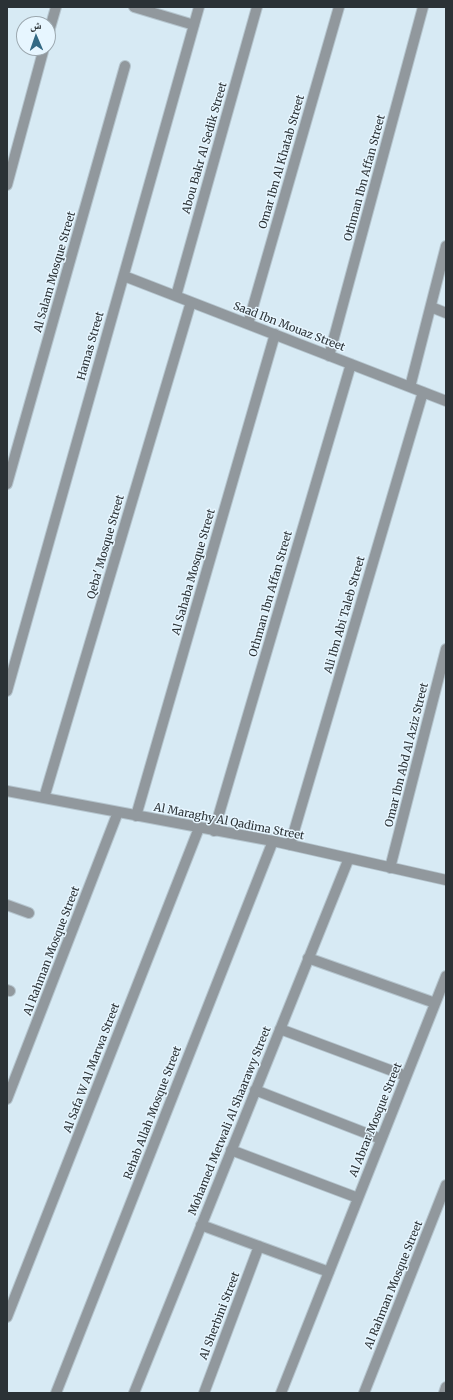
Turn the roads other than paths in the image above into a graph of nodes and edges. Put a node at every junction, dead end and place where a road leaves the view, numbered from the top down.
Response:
1 (134, 7) edge
2 (199, 7) edge
3 (257, 7) edge
4 (339, 7) edge
5 (423, 7) edge
6 (194, 25) junction
7 (42, 56) edge
8 (126, 66) dead end
9 (7, 184) edge
10 (446, 246) edge
11 (124, 276) junction
12 (176, 296) junction
13 (191, 302) junction
14 (430, 307) junction
15 (446, 313) edge
16 (248, 324) junction
17 (275, 334) junction
18 (329, 356) junction
19 (352, 364) junction
20 (410, 387) junction
21 (423, 392) junction
22 (446, 401) edge
23 (7, 484) edge
24 (446, 648) edge
25 (7, 691) edge
26 (8, 793) edge
27 (44, 798) junction
28 (118, 812) junction
29 (136, 816) junction
30 (199, 828) junction
31 (214, 831) junction
32 (273, 842) junction
33 (290, 845) junction
34 (349, 858) junction
35 (390, 868) junction
36 (446, 880) edge
37 (7, 905) edge
38 (30, 913) dead end
39 (308, 958) junction
40 (446, 976) edge
41 (435, 1004) junction
42 (280, 1029) junction
43 (406, 1076) junction
44 (255, 1090) junction
45 (7, 1099) edge
46 (381, 1139) junction
47 (231, 1150) junction
48 (446, 1185) edge
49 (358, 1198) junction
50 (201, 1225) junction
51 (259, 1246) junction
52 (329, 1272) junction
53 (7, 1317) edge
54 (446, 1387) edge
55 (56, 1393) edge
56 (134, 1393) edge
57 (204, 1393) edge
58 (281, 1393) edge
59 (364, 1393) edge
60 (444, 1393) edge

1 - 6 street
2 - 6 street, Hamas Street
3 - 12 street, Abou Bakr Al Sedik Street
4 - 16 street, Omar Ibn Al Khatab Street
5 - 18 street, Othman Ibn Affan Street
6 - 11 street, Hamas Street
7 - 9 street
8 - 23 street, Al Salam Mosque Street
10 - 14 street
11 - 12 street, Saad Ibn Mouaz Street
11 - 25 street, Hamas Street
12 - 13 street, Saad Ibn Mouaz Street
13 - 16 street, Saad Ibn Mouaz Street
13 - 27 street, Qeba' Mosque Street
14 - 15 street
14 - 20 street
16 - 17 street, Saad Ibn Mouaz Street
17 - 18 street, Saad Ibn Mouaz Street
17 - 29 street, Al Sahaba Mosque Street
18 - 19 street, Saad Ibn Mouaz Street
19 - 20 street, Saad Ibn Mouaz Street
19 - 31 street, Othman Ibn Affan Street
20 - 21 street, Saad Ibn Mouaz Street
21 - 22 street, Saad Ibn Mouaz Street
21 - 33 street, Ali Ibn Abi Taleb Street
24 - 35 street, Omar Ibn Abd Al Aziz Street
26 - 27 street, Al Maraghy Al Qadima Street
27 - 28 street, Al Maraghy Al Qadima Street
28 - 29 street, Al Maraghy Al Qadima Street
28 - 45 street, Al Rahman Mosque Street
29 - 30 street, Al Maraghy Al Qadima Street
30 - 31 street, Al Maraghy Al Qadima Street
30 - 53 street, Al Safa W Al Marwa Street
31 - 32 street, Al Maraghy Al Qadima Street
32 - 33 street, Al Maraghy Al Qadima Street
32 - 55 street, Rehab Allah Mosque Street
33 - 34 street, Al Maraghy Al Qadima Street
34 - 35 street, Al Maraghy Al Qadima Street
34 - 39 street, Mohamed Metwali Al Shaarawy Street
35 - 36 street, Al Maraghy Al Qadima Street
37 - 38 street
39 - 41 street
39 - 42 street, Mohamed Metwali Al Shaarawy Street
40 - 41 street, Al Abrar Mosque Street
41 - 43 street, Al Abrar Mosque Street
42 - 43 street
42 - 44 street, Mohamed Metwali Al Shaarawy Street
43 - 46 street, Al Abrar Mosque Street
44 - 46 street
44 - 47 street, Mohamed Metwali Al Shaarawy Street
46 - 49 street, Al Abrar Mosque Street
47 - 49 street
47 - 50 street, Mohamed Metwali Al Shaarawy Street
48 - 59 street, Al Rahman Mosque Street
49 - 52 street, Al Abrar Mosque Street
50 - 51 street
50 - 56 street, Mohamed Metwali Al Shaarawy Street
51 - 52 street
51 - 57 street, Al Sherbini Street
52 - 58 street, Al Abrar Mosque Street
54 - 60 street

